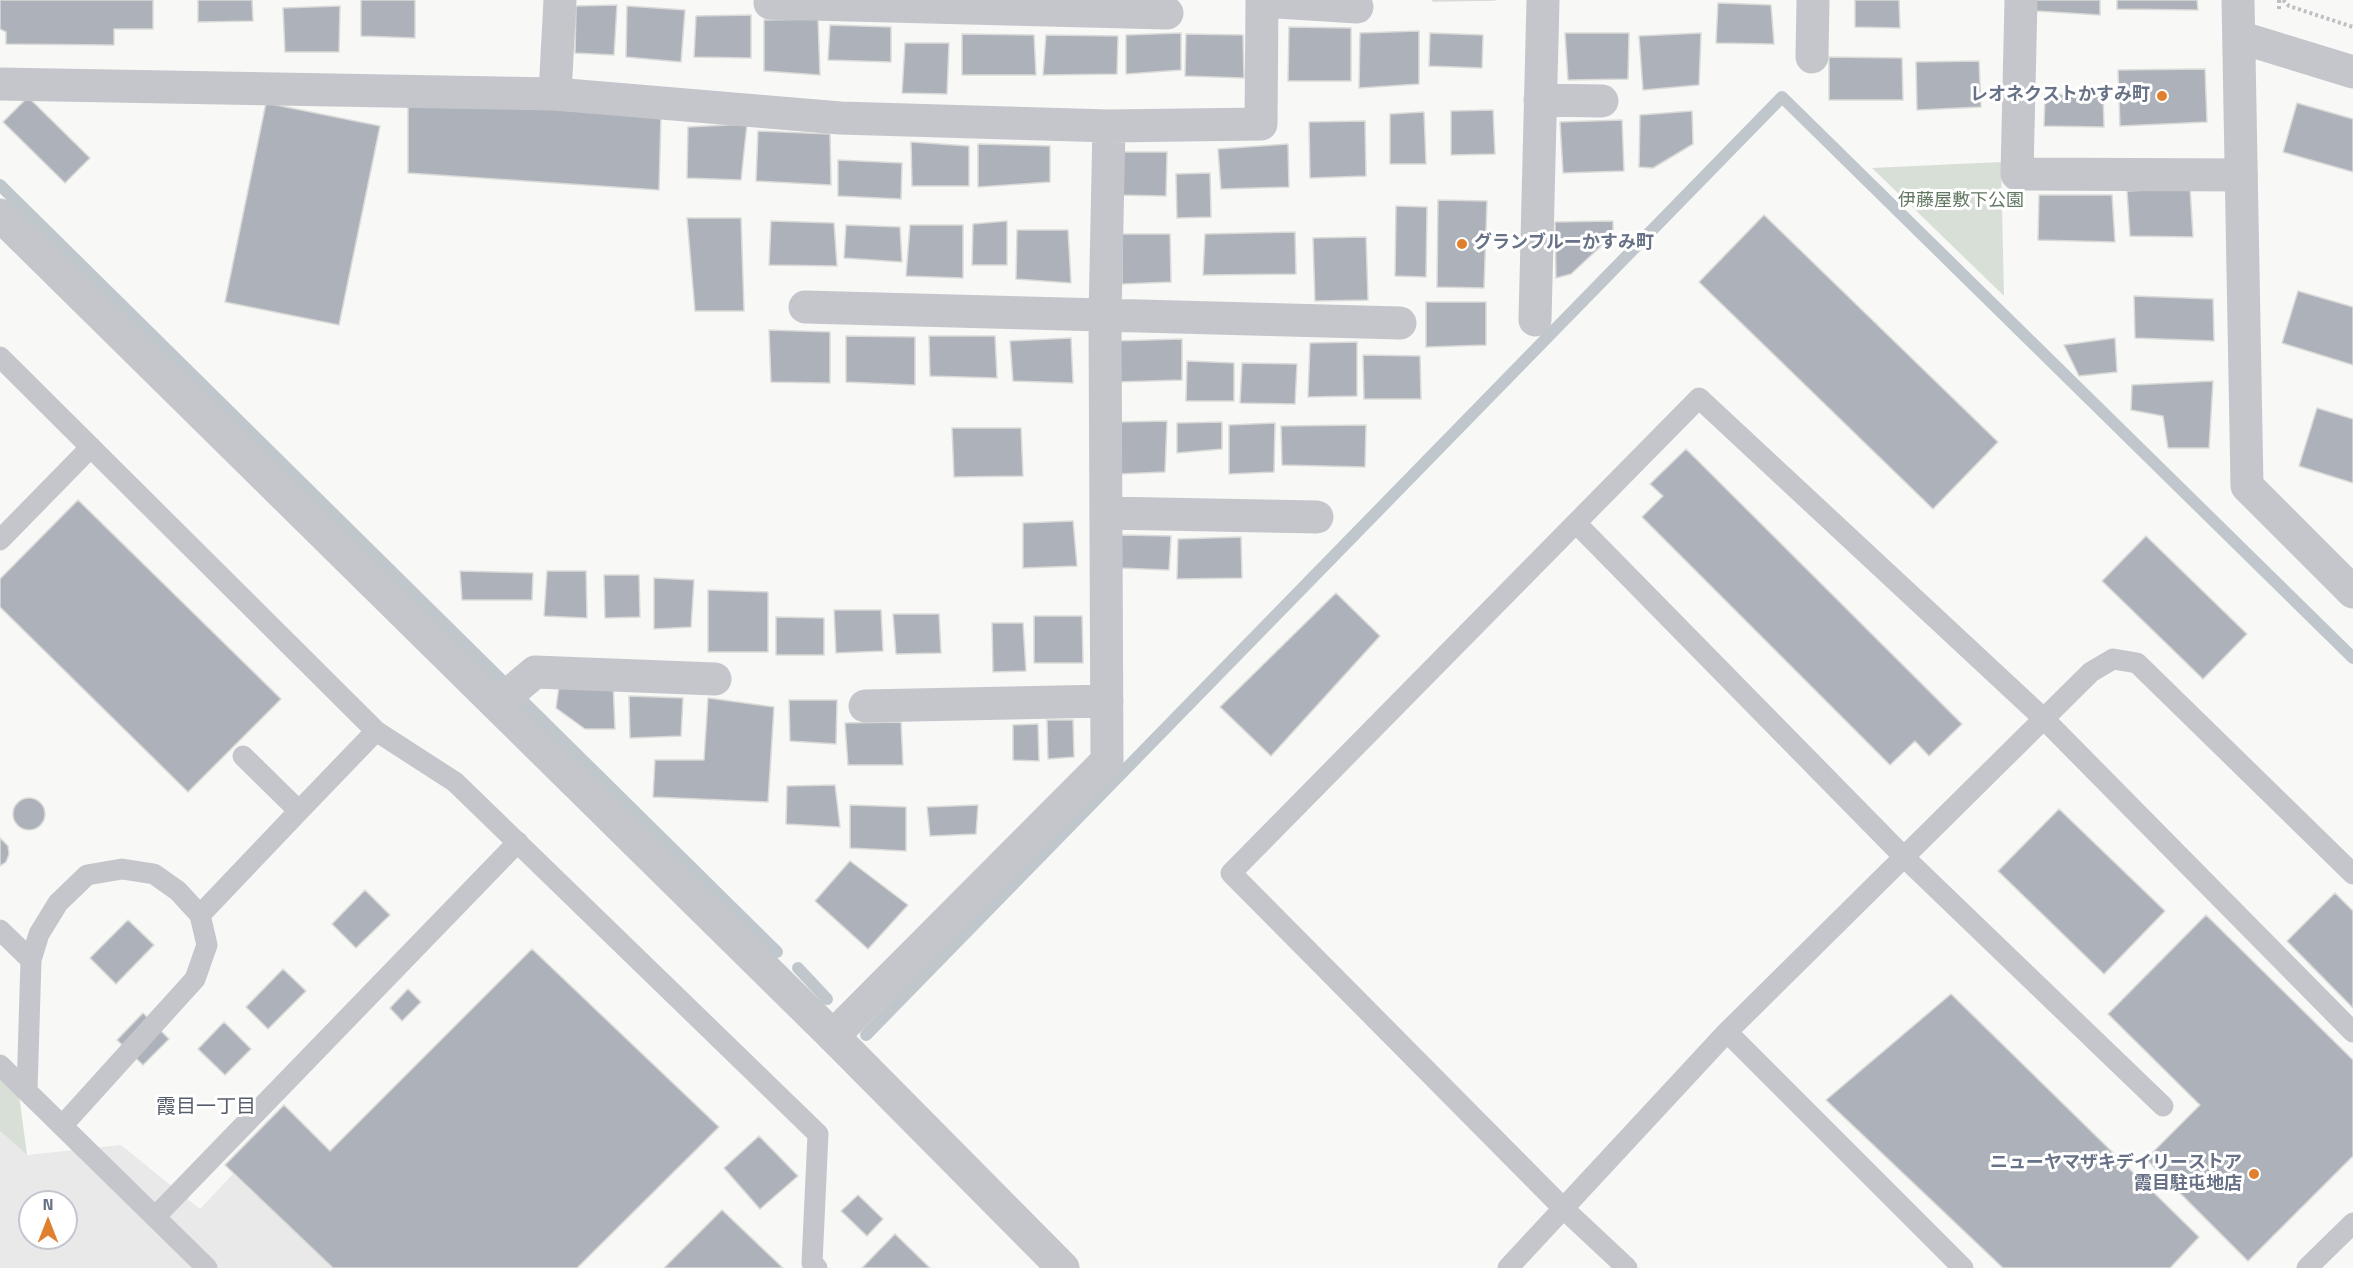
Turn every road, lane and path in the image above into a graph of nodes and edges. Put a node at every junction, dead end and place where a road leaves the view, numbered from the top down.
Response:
1 (560, 0) edge
2 (771, 0) edge
3 (1262, 0) edge
4 (1543, 0) edge
5 (1813, 0) edge
6 (2021, 0) edge
7 (2238, 0) edge
8 (2283, 0) edge
9 (1357, 7) dead end
10 (1167, 13) dead end
11 (2353, 27) edge
12 (2239, 36) junction
13 (1812, 57) dead end
14 (2353, 72) edge
15 (0, 84) edge
16 (555, 94) junction
17 (1540, 100) junction
18 (1602, 101) dead end
19 (1109, 126) junction
20 (2241, 175) junction
21 (0, 215) edge
22 (805, 308) dead end
23 (1105, 316) junction
24 (1535, 320) dead end
25 (1400, 323) dead end
26 (0, 357) edge
27 (91, 447) junction
28 (1107, 513) junction
29 (1317, 517) dead end
30 (1576, 523) junction
31 (0, 540) edge
32 (2353, 592) edge
33 (715, 679) dead end
34 (503, 699) junction
35 (1107, 701) junction
36 (866, 706) dead end
37 (2044, 719) junction
38 (376, 731) junction
39 (243, 756) dead end
40 (299, 811) junction
41 (518, 842) junction
42 (1904, 857) junction
43 (2353, 874) edge
44 (200, 915) junction
45 (0, 930) edge
46 (31, 960) junction
47 (1727, 1032) junction
48 (2353, 1032) edge
49 (833, 1036) junction
50 (0, 1065) edge
51 (27, 1091) junction
52 (2163, 1106) dead end
53 (62, 1126) junction
54 (1564, 1209) junction
55 (155, 1217) junction
56 (2353, 1223) edge
57 (207, 1268) edge
58 (817, 1268) edge
59 (1062, 1268) edge
60 (1508, 1268) edge
61 (1627, 1268) edge
62 (1963, 1268) edge
63 (2307, 1268) edge

1 - 16 street
2 - 10 street
3 - 9 street
3 - 19 street
4 - 17 street
5 - 13 street
6 - 20 street
7 - 12 street
8 - 11 path
12 - 14 street
12 - 20 street
15 - 16 street
16 - 19 street
17 - 18 street
17 - 24 street
19 - 23 street
20 - 32 street
21 - 34 street
22 - 23 street
23 - 25 street
23 - 28 street
26 - 27 lane
27 - 31 lane
27 - 38 lane
28 - 29 street
28 - 35 street
30 - 37 lane
30 - 42 lane
30 - 54 lane
33 - 34 street
34 - 49 street
35 - 36 street
35 - 49 street
37 - 42 lane
37 - 43 lane
37 - 48 lane
38 - 40 lane
38 - 41 lane
39 - 40 lane
40 - 44 lane
41 - 55 lane
41 - 58 lane
42 - 47 lane
42 - 52 lane
44 - 46 lane
44 - 53 lane
45 - 46 lane
46 - 51 lane
47 - 54 lane
47 - 62 lane
49 - 59 street
50 - 51 lane
51 - 53 lane
53 - 55 lane
54 - 60 lane
54 - 61 lane
55 - 57 lane
56 - 63 lane

